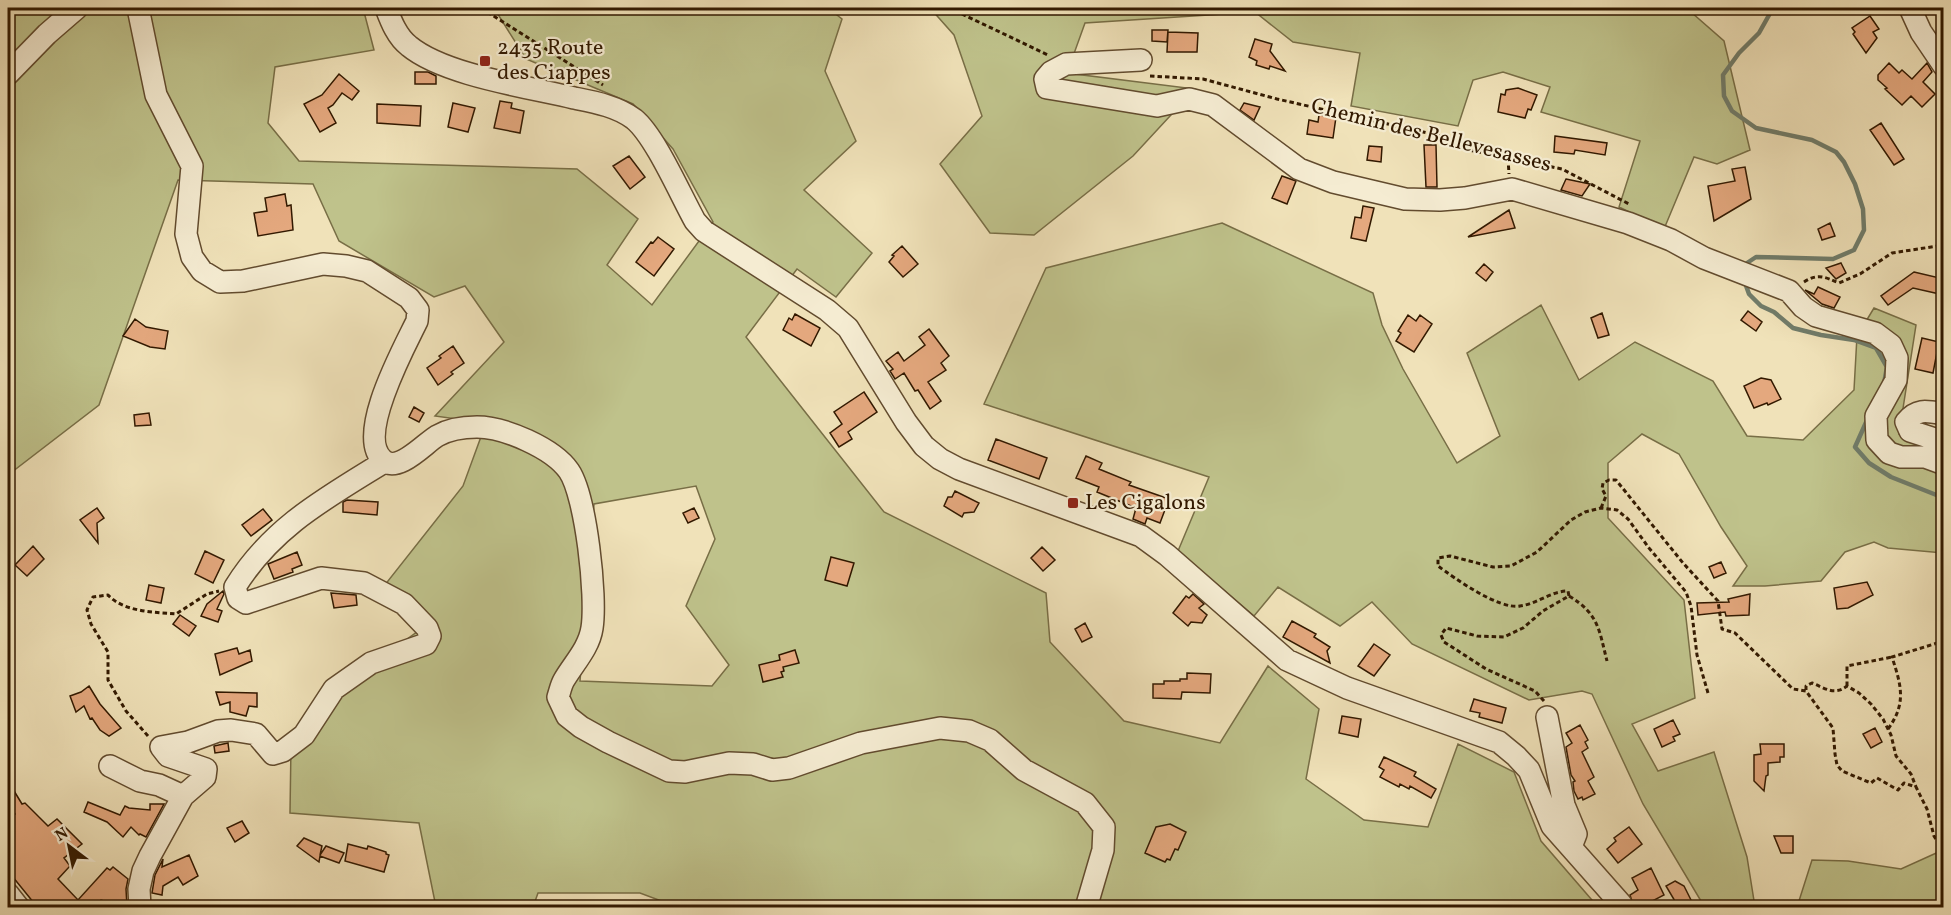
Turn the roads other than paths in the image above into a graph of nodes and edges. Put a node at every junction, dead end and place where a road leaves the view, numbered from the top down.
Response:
1 (77, 8) edge
2 (138, 8) edge
3 (386, 8) edge
4 (1910, 8) edge
5 (1944, 66) edge
6 (1140, 68) road end
7 (8, 74) edge
8 (1213, 105) junction
9 (1238, 108) dead end
10 (1944, 414) edge
11 (1944, 442) edge
12 (384, 462) junction
13 (1944, 464) edge
14 (1547, 717) road end
15 (110, 766) dead end
16 (183, 796) junction
17 (1571, 847) junction
18 (8, 894) edge
19 (19, 908) edge
20 (140, 908) edge
21 (1086, 908) edge
22 (1622, 908) edge

1 - 7 street
2 - 12 street
3 - 17 street
4 - 5 street
6 - 8 street, Chemin des Bellevesasses
8 - 9 street
8 - 13 street, Chemin des Bellevesasses
10 - 11 street
12 - 16 street
12 - 21 street
14 - 17 street
15 - 16 street
16 - 20 street
17 - 22 street
18 - 19 street

